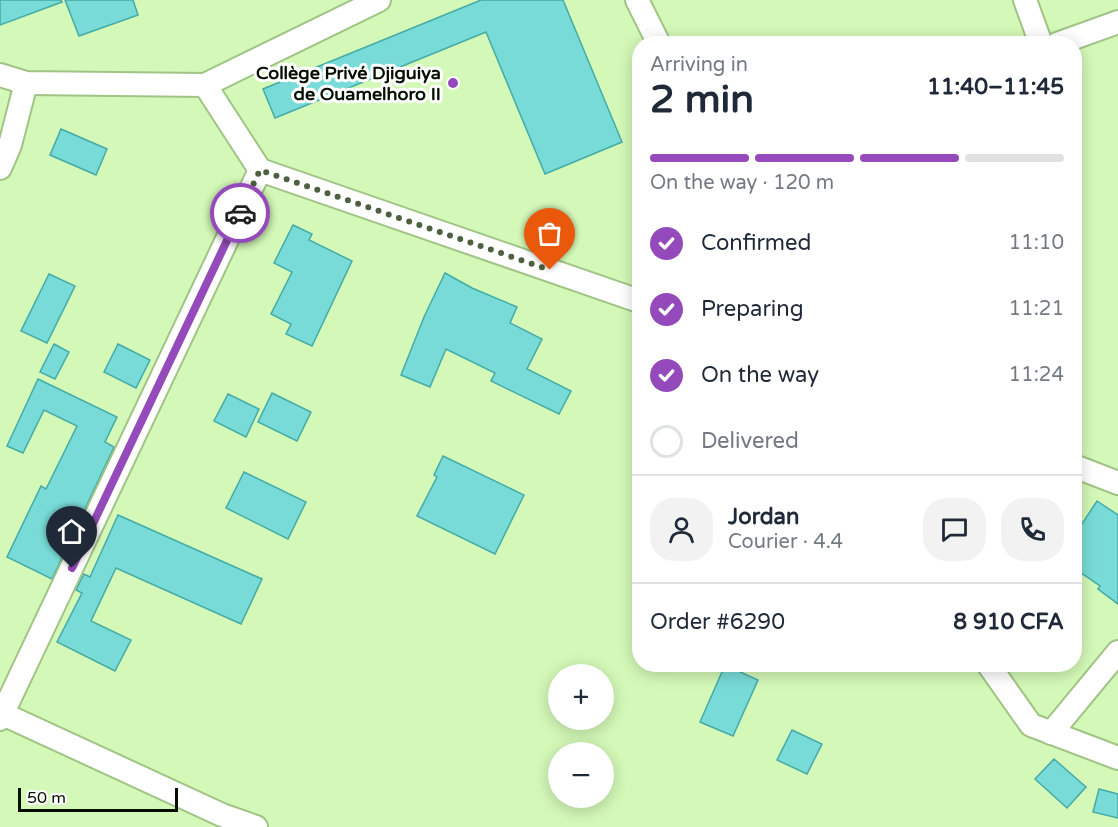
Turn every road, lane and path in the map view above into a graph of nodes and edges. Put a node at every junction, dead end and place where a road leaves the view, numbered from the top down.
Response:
1 (379, 0) edge
2 (638, 0) edge
3 (1025, 0) edge
4 (1118, 22) edge
5 (655, 36) edge
6 (1038, 36) edge
7 (1079, 36) edge
8 (0, 75) edge
9 (26, 83) junction
10 (206, 85) junction
11 (0, 168) edge
12 (260, 170) junction
13 (632, 299) edge
14 (1082, 469) edge
15 (1118, 483) edge
16 (1118, 652) edge
17 (994, 672) edge
18 (2, 717) edge
19 (1051, 733) junction
20 (1118, 758) edge
21 (256, 827) edge

1 - 10 street
2 - 5 street
3 - 6 street
4 - 7 street
8 - 9 street
9 - 10 street
9 - 11 street
10 - 12 street
12 - 13 street
12 - 18 street
14 - 15 street
16 - 19 street
17 - 19 street
18 - 21 street
19 - 20 street

